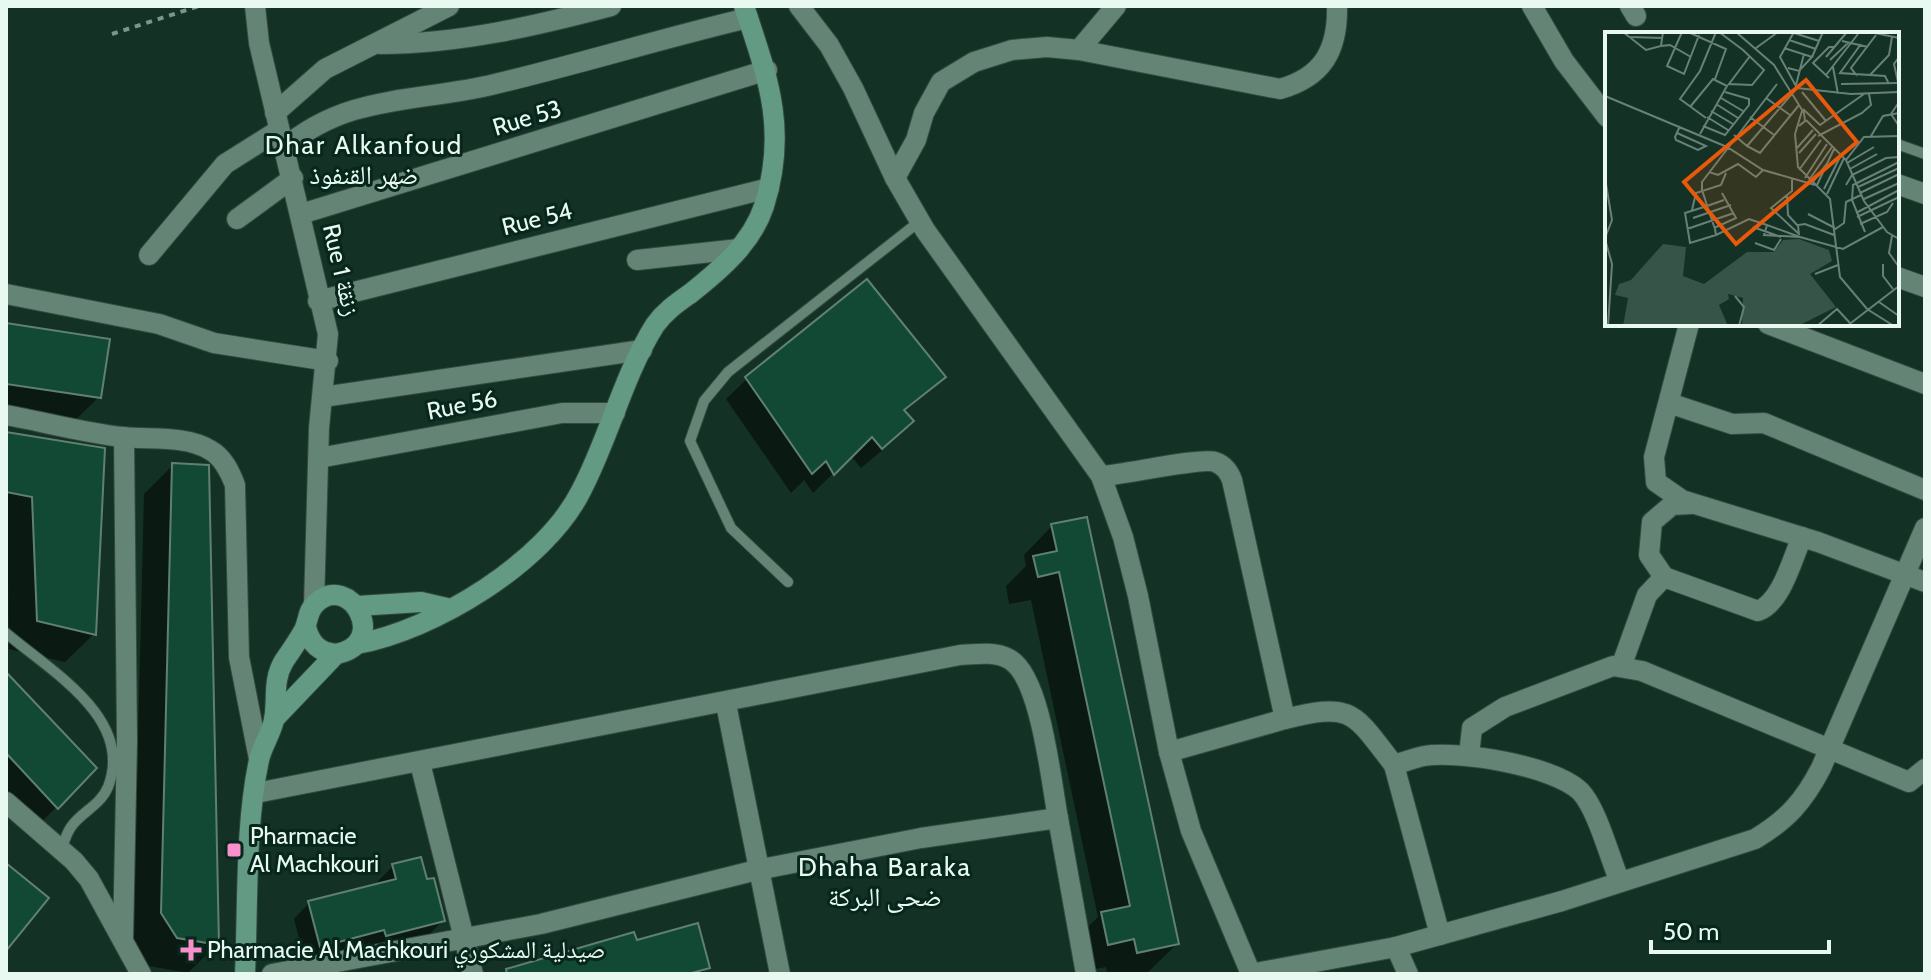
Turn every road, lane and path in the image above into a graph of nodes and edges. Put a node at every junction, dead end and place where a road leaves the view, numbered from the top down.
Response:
1 (199, 6) edge
2 (255, 6) edge
3 (449, 6) edge
4 (611, 6) edge
5 (799, 6) edge
6 (1116, 6) edge
7 (1337, 6) edge
8 (1532, 6) edge
9 (746, 12) edge
10 (112, 34) dead end
11 (380, 44) junction
12 (1079, 50) junction
13 (767, 70) junction
14 (1605, 114) edge
15 (279, 131) junction
16 (1899, 145) edge
17 (1925, 154) edge
18 (293, 178) junction
19 (895, 178) junction
20 (1899, 185) edge
21 (769, 188) junction
22 (1925, 194) edge
23 (301, 214) junction
24 (237, 219) dead end
25 (920, 221) junction
26 (739, 249) junction
27 (149, 255) dead end
28 (637, 260) dead end
29 (1899, 278) edge
30 (1925, 287) edge
31 (6, 294) edge
32 (318, 301) junction
33 (1688, 326) edge
34 (1773, 326) edge
35 (642, 350) junction
36 (328, 361) junction
37 (1925, 384) edge
38 (323, 397) junction
39 (1669, 403) junction
40 (615, 413) junction
41 (6, 415) edge
42 (124, 437) junction
43 (319, 458) junction
44 (1101, 476) junction
45 (1925, 490) edge
46 (1695, 504) junction
47 (1925, 528) edge
48 (1802, 537) junction
49 (315, 551) junction
50 (1664, 577) junction
51 (1916, 578) edge
52 (788, 582) dead end
53 (348, 601) junction
54 (314, 605) junction
55 (447, 608) junction
56 (306, 627) junction
57 (6, 633) edge
58 (357, 644) junction
59 (336, 654) junction
60 (1621, 667) junction
61 (726, 704) junction
62 (274, 719) junction
63 (1285, 719) junction
64 (1830, 747) junction
65 (1169, 752) junction
66 (1469, 755) junction
67 (259, 759) junction
68 (420, 763) junction
69 (1394, 765) junction
70 (1925, 769) edge
71 (256, 793) junction
72 (6, 802) edge
73 (1058, 818) junction
74 (61, 850) junction
75 (757, 870) junction
76 (1620, 882) junction
77 (1440, 935) junction
78 (123, 939) junction
79 (464, 940) junction
80 (1396, 947) junction
81 (141, 974) edge
82 (245, 974) edge
83 (272, 974) edge
84 (473, 974) edge
85 (780, 974) edge
86 (1086, 974) edge
87 (1251, 974) edge
88 (1408, 974) edge

1 - 10 path
2 - 15 street, Rue 1 زنقة
3 - 11 street
4 - 11 street
5 - 19 street
6 - 12 street
7 - 12 street
8 - 14 street
9 - 13 street
9 - 15 street
11 - 15 street
12 - 19 street
13 - 21 street
13 - 23 street, Rue 53
15 - 18 street, Rue 1 زنقة
15 - 27 street
16 - 17 lane
18 - 23 street, Rue 1 زنقة
18 - 24 street
19 - 25 street
20 - 22 street
21 - 26 street
21 - 32 street, Rue 54
23 - 32 street, Rue 1 زنقة
25 - 44 street
25 - 52 lane
26 - 28 street
26 - 35 street
29 - 30 street
31 - 36 street
32 - 36 street, Rue 1 زنقة
33 - 39 street
34 - 37 street
35 - 38 street
35 - 40 street
36 - 38 street, Rue 1 زنقة
38 - 43 street, Rue 1 زنقة
39 - 45 street
39 - 46 street
40 - 43 street, Rue 56
40 - 55 street
41 - 42 street
42 - 67 street
42 - 78 street
43 - 49 street, Rue 1 زنقة
44 - 63 street
44 - 65 street
46 - 48 street
46 - 50 street
47 - 51 street
48 - 50 street
48 - 51 street
49 - 53 street
49 - 54 street, Rue 1 زنقة
50 - 60 street
51 - 64 street
53 - 54 street
53 - 55 street
53 - 58 street
54 - 56 street
55 - 58 street
56 - 59 street
56 - 62 street
57 - 74 lane
58 - 59 street
59 - 62 street
60 - 64 street
60 - 66 street
61 - 68 street
61 - 73 street
61 - 75 street
62 - 67 street
63 - 65 street
63 - 69 street
64 - 70 street
64 - 76 street
65 - 87 street
66 - 69 street
66 - 76 street
67 - 71 street
68 - 71 street
68 - 79 street
69 - 77 street
71 - 82 street
72 - 74 street
73 - 75 street
73 - 86 street
74 - 78 street
75 - 79 street
75 - 85 street
76 - 77 street
77 - 80 street
78 - 81 street
79 - 83 street
79 - 84 street
80 - 87 street
80 - 88 street

